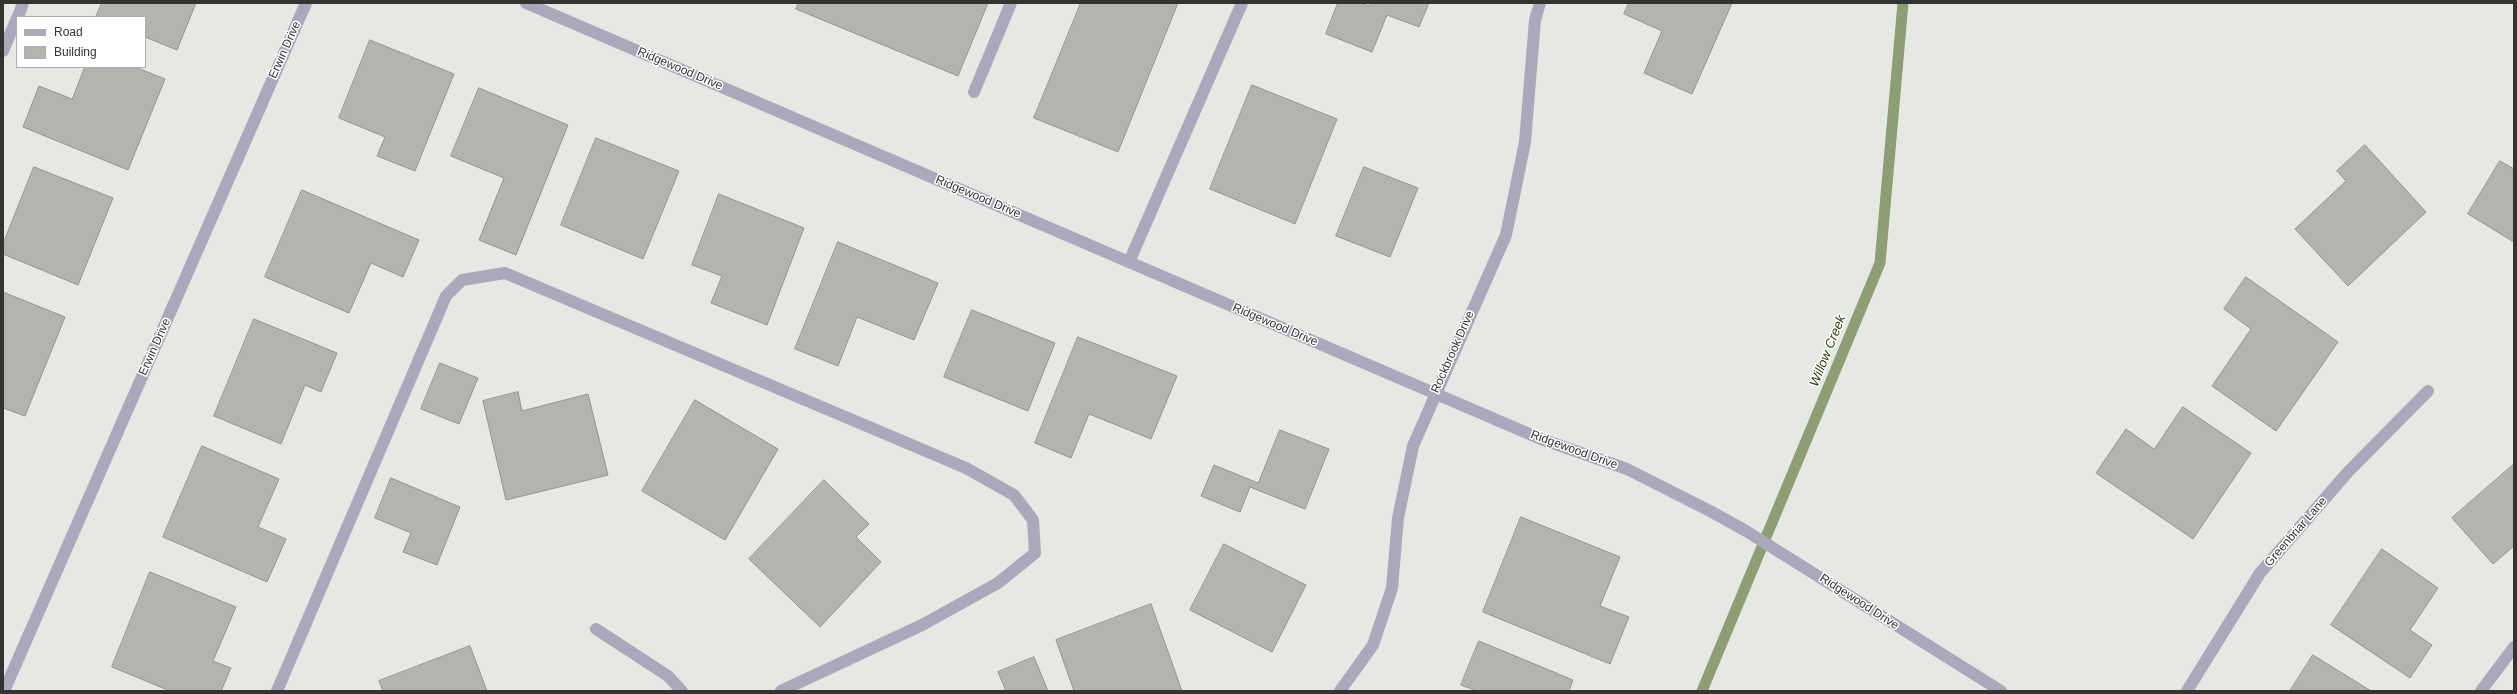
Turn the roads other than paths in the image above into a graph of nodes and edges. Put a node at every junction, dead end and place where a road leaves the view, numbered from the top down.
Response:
1 (23, 3) edge
2 (306, 3) edge
3 (526, 3) edge
4 (1011, 3) edge
5 (1242, 3) edge
6 (1540, 3) edge
7 (18, 16) edge
8 (16, 20) edge
9 (3, 51) edge
10 (974, 92) dead end
11 (1129, 262) junction
12 (2428, 391) dead end
13 (1435, 393) junction
14 (596, 629) dead end
15 (2514, 647) edge
16 (4, 691) edge
17 (277, 691) edge
18 (682, 691) edge
19 (781, 691) edge
20 (1340, 691) edge
21 (2001, 691) edge
22 (2187, 691) edge
23 (2481, 691) edge

1 - 7 street
2 - 16 street, Erwin Drive
3 - 11 street, Ridgewood Drive
4 - 10 street
5 - 11 street
6 - 13 street, Rockbrook Drive
8 - 9 street
11 - 13 street, Ridgewood Drive
12 - 22 street, Greenbriar Lane
13 - 20 street, Rockbrook Drive
13 - 21 street, Ridgewood Drive
14 - 18 street
15 - 23 street
17 - 19 street

